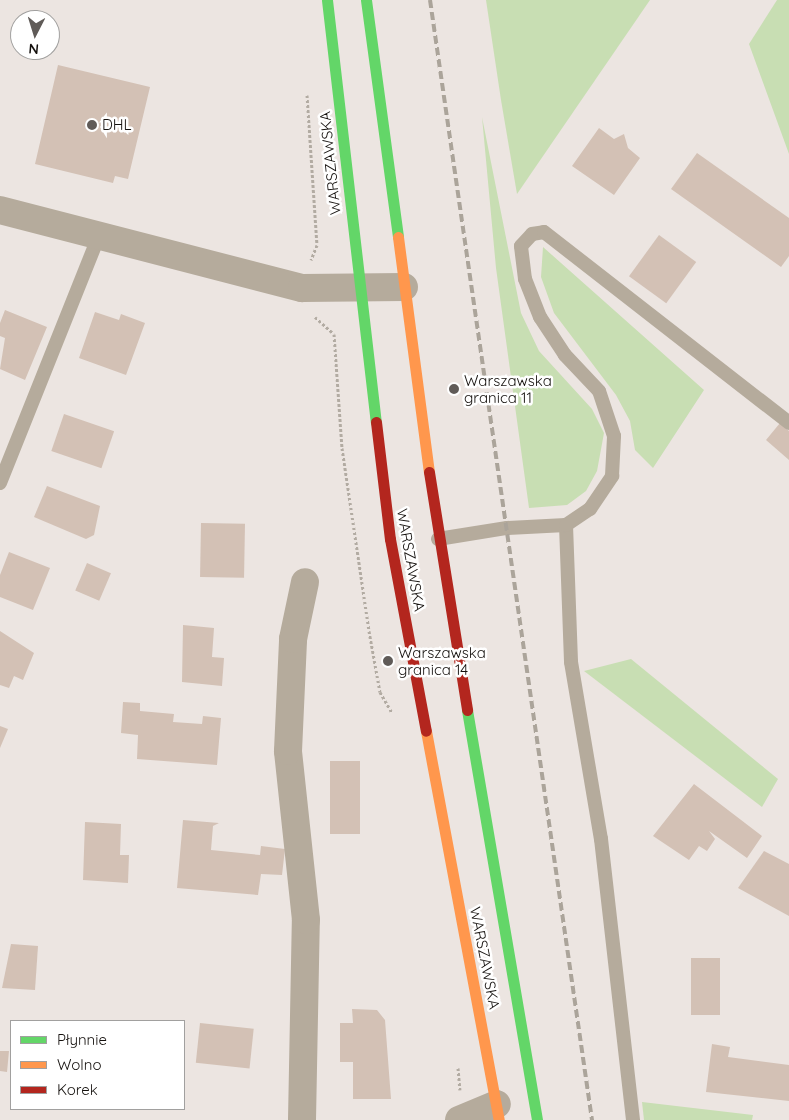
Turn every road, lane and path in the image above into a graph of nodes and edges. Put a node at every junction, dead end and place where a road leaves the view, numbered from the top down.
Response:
1 (327, 0) edge
2 (366, 0) edge
3 (306, 85) dead end
4 (0, 210) edge
5 (99, 234) junction
6 (306, 267) dead end
7 (404, 287) junction
8 (359, 290) junction
9 (789, 423) edge
10 (0, 483) edge
11 (566, 526) junction
12 (438, 539) junction
13 (306, 582) dead end
14 (457, 1059) dead end
15 (498, 1112) edge
16 (460, 1119) edge
17 (302, 1120) edge
18 (537, 1120) edge
19 (633, 1120) edge

1 - 8 main road, WARSZAWSKA
2 - 7 main road, WARSZAWSKA
3 - 6 path
4 - 5 street
5 - 8 street
5 - 10 lane
7 - 8 street
7 - 12 main road, WARSZAWSKA
8 - 15 main road, WARSZAWSKA
9 - 11 lane
11 - 12 lane
11 - 19 lane
12 - 18 main road, WARSZAWSKA
13 - 17 street
14 - 16 path
15 - 16 street

